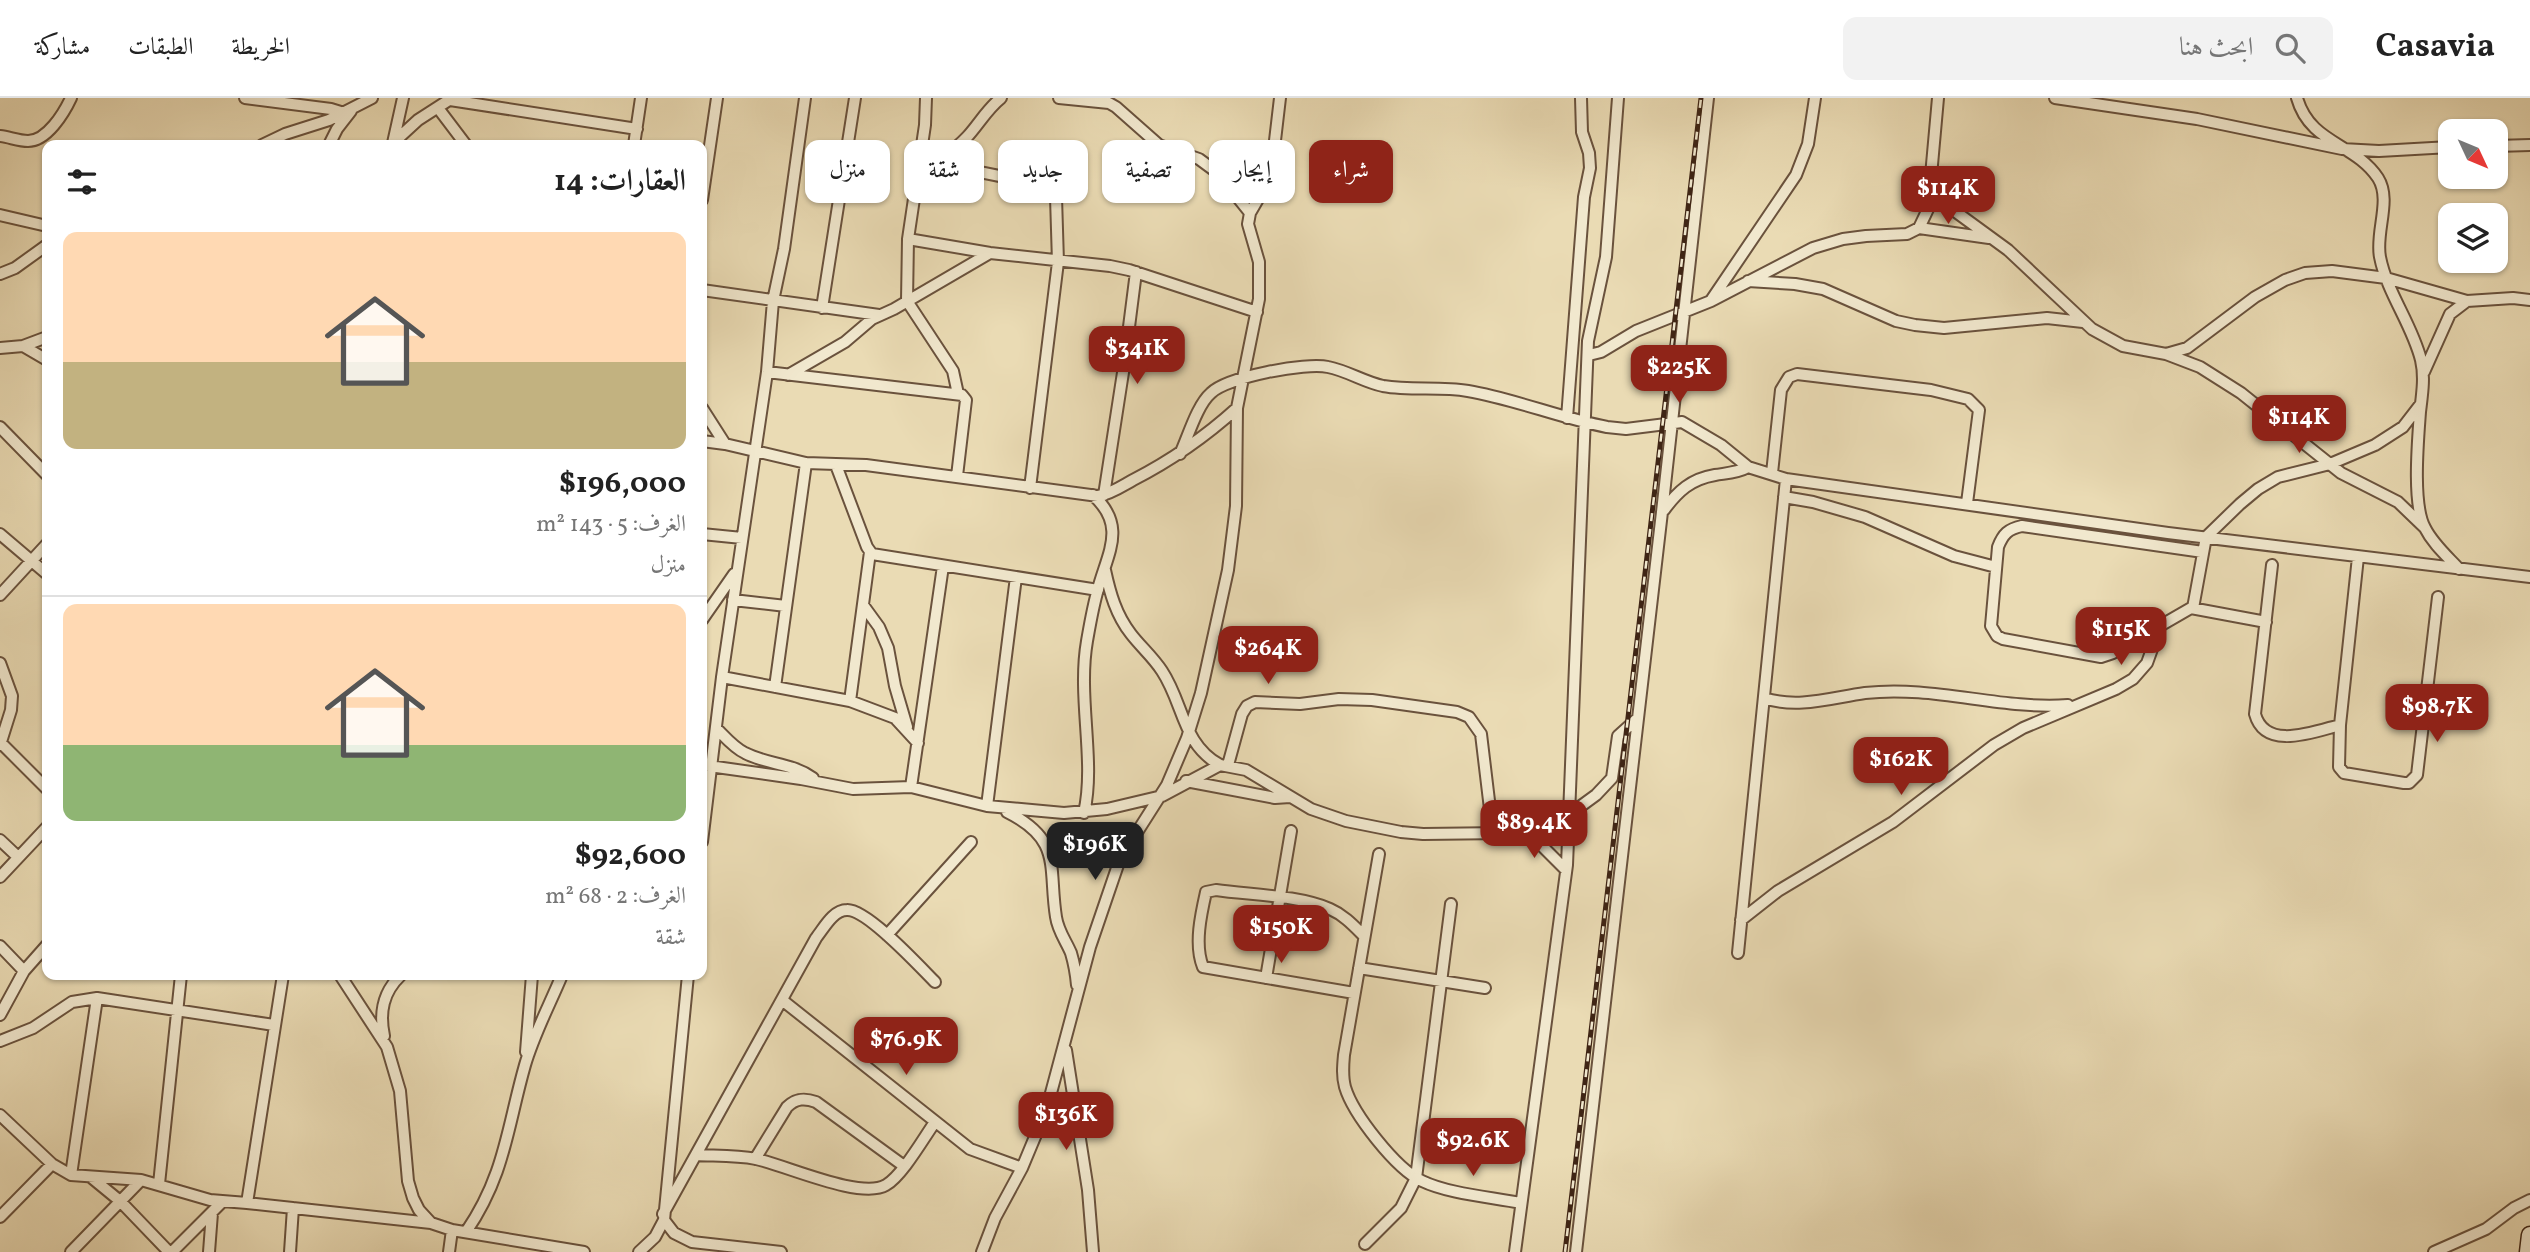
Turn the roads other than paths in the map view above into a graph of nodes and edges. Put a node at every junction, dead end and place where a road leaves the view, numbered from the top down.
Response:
1 (71, 98) edge
2 (245, 98) edge
3 (372, 98) edge
4 (403, 98) edge
5 (641, 98) edge
6 (717, 98) edge
7 (814, 98) edge
8 (855, 98) edge
9 (926, 98) edge
10 (1001, 98) edge
11 (1059, 98) edge
12 (1280, 98) edge
13 (1581, 98) edge
14 (1618, 98) edge
15 (1708, 98) edge
16 (1815, 98) edge
17 (1937, 98) edge
18 (2055, 98) edge
19 (2297, 98) edge
20 (451, 99) edge
21 (805, 104) edge
22 (438, 108) junction
23 (348, 111) junction
24 (638, 130) junction
25 (0, 136) edge
26 (272, 140) edge
27 (332, 140) edge
28 (394, 140) edge
29 (397, 140) edge
30 (462, 140) edge
31 (635, 140) edge
32 (923, 140) edge
33 (963, 140) edge
34 (2530, 145) edge
35 (2508, 146) edge
36 (2438, 148) edge
37 (2343, 149) junction
38 (707, 166) edge
39 (984, 173) edge
40 (1931, 187) junction
41 (913, 203) edge
42 (1250, 213) junction
43 (0, 215) edge
44 (42, 225) edge
45 (1919, 228) junction
46 (1989, 238) junction
47 (908, 239) junction
48 (42, 249) edge
49 (990, 253) junction
50 (1058, 262) junction
51 (1136, 272) junction
52 (0, 274) edge
53 (2386, 278) junction
54 (1748, 281) junction
55 (707, 291) edge
56 (2530, 300) edge
57 (773, 301) junction
58 (907, 301) junction
59 (1711, 301) junction
60 (2466, 301) junction
61 (822, 308) junction
62 (1257, 312) junction
63 (1685, 312) junction
64 (879, 315) junction
65 (2082, 322) junction
66 (42, 339) edge
67 (23, 346) junction
68 (0, 348) edge
69 (2166, 354) junction
70 (1588, 355) junction
71 (42, 357) edge
72 (2424, 372) junction
73 (767, 373) junction
74 (788, 375) junction
75 (1242, 380) junction
76 (958, 394) junction
77 (2421, 404) junction
78 (1237, 408) junction
79 (707, 416) edge
80 (1567, 418) junction
81 (1671, 422) junction
82 (1584, 423) junction
83 (0, 427) edge
84 (707, 442) edge
85 (725, 444) junction
86 (755, 452) junction
87 (1180, 454) junction
88 (806, 463) junction
89 (2330, 464) junction
90 (836, 465) junction
91 (42, 466) edge
92 (1748, 467) junction
93 (1772, 473) junction
94 (957, 477) junction
95 (1786, 479) junction
96 (1030, 488) junction
97 (1098, 495) junction
98 (1784, 497) junction
99 (1967, 503) junction
100 (1662, 512) junction
101 (2425, 528) junction
102 (0, 534) edge
103 (707, 535) edge
104 (2206, 537) junction
105 (741, 538) junction
106 (42, 549) edge
107 (870, 552) junction
108 (2203, 552) junction
109 (2358, 557) junction
110 (30, 562) junction
111 (2272, 565) dead end
112 (943, 566) junction
113 (738, 567) junction
114 (1996, 567) junction
115 (2459, 569) junction
116 (42, 570) edge
117 (1105, 570) junction
118 (1016, 577) junction
119 (2530, 577) edge
120 (1098, 590) junction
121 (0, 595) edge
122 (2438, 597) dead end
123 (733, 600) junction
124 (863, 605) junction
125 (786, 606) junction
126 (2193, 608) junction
127 (707, 613) edge
128 (2266, 622) junction
129 (2161, 624) junction
130 (0, 663) edge
131 (722, 677) junction
132 (775, 687) junction
133 (1764, 698) junction
134 (850, 701) junction
135 (2078, 704) junction
136 (1638, 718) junction
137 (2340, 725) junction
138 (716, 728) junction
139 (908, 730) junction
140 (1189, 732) junction
141 (0, 743) edge
142 (918, 743) junction
143 (707, 762) edge
144 (1224, 765) junction
145 (707, 766) edge
146 (1185, 781) junction
147 (818, 782) junction
148 (42, 784) edge
149 (911, 787) junction
150 (1162, 796) junction
151 (1290, 797) junction
152 (987, 806) junction
153 (999, 808) junction
154 (1084, 813) junction
155 (1570, 814) junction
156 (1291, 831) dead end
157 (42, 832) edge
158 (1516, 832) junction
159 (1493, 834) junction
160 (0, 840) edge
161 (971, 842) dead end
162 (1379, 854) dead end
163 (18, 857) junction
164 (1566, 870) junction
165 (0, 877) edge
166 (1279, 898) junction
167 (1451, 904) dead end
168 (1741, 920) junction
169 (887, 935) junction
170 (1364, 936) junction
171 (0, 946) edge
172 (42, 951) edge
173 (1738, 953) dead end
174 (1359, 968) junction
175 (24, 971) junction
176 (1266, 978) junction
177 (181, 980) edge
178 (282, 980) edge
179 (343, 980) edge
180 (397, 980) edge
181 (532, 980) edge
182 (560, 980) edge
183 (688, 980) edge
184 (935, 982) dead end
185 (1441, 982) junction
186 (1485, 988) dead end
187 (1078, 991) junction
188 (1354, 993) junction
189 (97, 998) junction
190 (782, 1000) junction
191 (178, 1011) junction
192 (0, 1015) edge
193 (274, 1025) junction
194 (0, 1041) edge
195 (1066, 1044) junction
196 (387, 1047) junction
197 (525, 1063) junction
198 (0, 1115) edge
199 (935, 1122) junction
200 (696, 1155) junction
201 (755, 1159) junction
202 (52, 1164) junction
203 (904, 1166) junction
204 (1022, 1168) junction
205 (71, 1175) junction
206 (92, 1178) junction
207 (1416, 1178) junction
208 (141, 1180) junction
209 (159, 1184) junction
210 (2530, 1200) edge
211 (120, 1201) junction
212 (222, 1202) junction
213 (247, 1203) junction
214 (1521, 1203) junction
215 (293, 1208) junction
216 (212, 1213) junction
217 (0, 1217) edge
218 (664, 1217) junction
219 (431, 1223) junction
220 (452, 1230) junction
221 (466, 1232) junction
222 (2530, 1235) edge
223 (1365, 1244) dead end
224 (537, 1247) edge
225 (720, 1249) edge
226 (71, 1252) edge
227 (171, 1252) edge
228 (209, 1252) edge
229 (290, 1252) edge
230 (449, 1252) edge
231 (584, 1252) edge
232 (639, 1252) edge
233 (780, 1252) edge
234 (982, 1252) edge
235 (1093, 1252) edge
236 (1514, 1252) edge
237 (1576, 1252) edge
238 (2434, 1252) edge
239 (2528, 1252) edge

1 - 25 street
2 - 23 street
3 - 23 street
4 - 28 street
5 - 24 street
6 - 38 street
7 - 21 street
8 - 61 street
9 - 32 street
10 - 33 street
11 - 42 street
12 - 42 street
13 - 80 street
14 - 70 street
15 - 63 street
16 - 59 street
17 - 40 street
18 - 37 street
19 - 37 street
20 - 22 street
20 - 24 street
21 - 57 street
22 - 29 street
22 - 30 street
23 - 26 street
23 - 27 street
24 - 31 street
34 - 35 street
36 - 37 street
37 - 53 street
39 - 50 street
40 - 45 street
40 - 46 street
41 - 47 street
42 - 62 street
43 - 44 street
45 - 46 street
45 - 54 street
46 - 65 street
47 - 49 street
47 - 58 street
48 - 52 street
49 - 50 street
49 - 58 street
50 - 51 street
50 - 96 street
51 - 62 street
51 - 97 street
53 - 60 street
53 - 69 street
53 - 72 street
54 - 59 street
54 - 65 street
55 - 57 street
56 - 60 street
57 - 61 street
57 - 73 street
58 - 64 street
58 - 76 street
59 - 63 street
60 - 72 street
61 - 64 street
62 - 75 street
63 - 70 street
63 - 81 street
64 - 74 street
65 - 69 street
66 - 67 street
67 - 68 street
67 - 71 street
69 - 89 street
70 - 82 street
72 - 77 street
73 - 74 street
73 - 86 street
74 - 76 street
75 - 78 street
75 - 80 street
75 - 87 street
76 - 94 street
77 - 89 street
77 - 101 street
78 - 87 street
78 - 140 street
79 - 85 street
80 - 82 street
81 - 82 street
81 - 92 street
81 - 100 street
82 - 155 street
83 - 91 street
84 - 85 street
85 - 86 street
86 - 88 street
86 - 105 street
87 - 97 street
88 - 90 street
88 - 125 street
89 - 101 street
89 - 104 street
90 - 94 street
90 - 107 street
92 - 93 street
92 - 100 street
93 - 95 street
93 - 99 street
94 - 96 street
95 - 98 street
95 - 99 street
96 - 97 street
97 - 117 street
98 - 114 street
98 - 133 street
99 - 104 street
100 - 136 street
101 - 115 street
102 - 110 street
103 - 105 street
104 - 108 street
104 - 109 street
105 - 113 street
106 - 110 street
107 - 112 street
107 - 124 street
108 - 114 street
108 - 126 street
109 - 115 street
109 - 137 street
110 - 116 street
110 - 121 street
111 - 128 street
112 - 118 street
112 - 142 street
113 - 123 street
113 - 127 street
114 - 129 street
115 - 119 street
117 - 120 street
117 - 140 street
118 - 120 street
118 - 152 street
120 - 154 street
122 - 137 street
123 - 125 street
123 - 131 street
124 - 134 street
124 - 139 street
125 - 132 street
126 - 128 street
126 - 129 street
128 - 137 street
129 - 135 street
130 - 141 street
131 - 132 street
131 - 138 street
132 - 134 street
133 - 135 street
133 - 168 street
134 - 139 street
135 - 168 street
136 - 155 street
136 - 237 street
138 - 143 street
138 - 147 street
139 - 142 street
140 - 144 street
140 - 150 street
141 - 148 street
142 - 149 street
144 - 146 street
144 - 151 street
144 - 159 street
145 - 147 street
146 - 150 street
146 - 151 street
147 - 149 street
149 - 152 street
150 - 154 street
150 - 187 street
151 - 159 street
152 - 153 street
153 - 154 street
153 - 187 street
155 - 158 street
155 - 164 street
156 - 166 street
157 - 163 street
158 - 159 street
158 - 164 street
160 - 163 street
161 - 169 street
162 - 170 street
163 - 165 street
164 - 214 street
166 - 170 street
166 - 176 street
166 - 176 street
167 - 185 street
168 - 173 street
169 - 184 street
169 - 190 street
170 - 174 street
171 - 175 street
172 - 175 street
174 - 185 street
174 - 188 street
175 - 192 street
176 - 188 street
177 - 191 street
178 - 193 street
179 - 196 street
180 - 196 street
181 - 197 street
182 - 197 street
183 - 218 street
185 - 186 street
185 - 207 street
187 - 195 street
188 - 207 street
189 - 191 street
189 - 194 street
189 - 205 street
190 - 199 street
190 - 200 street
191 - 193 street
191 - 209 street
193 - 213 street
195 - 204 street
195 - 235 street
196 - 219 street
197 - 221 street
198 - 202 street
199 - 203 street
199 - 204 street
200 - 201 street
200 - 218 street
201 - 203 street
201 - 203 street
202 - 205 street
202 - 217 street
204 - 234 street
205 - 206 street
206 - 208 street
206 - 211 street
207 - 214 street
207 - 223 street
208 - 209 street
208 - 211 street
209 - 212 street
210 - 238 street
211 - 226 street
211 - 227 street
212 - 213 street
212 - 216 street
213 - 215 street
214 - 236 street
215 - 219 street
215 - 229 street
216 - 227 street
216 - 228 street
218 - 225 street
218 - 232 street
219 - 220 street
220 - 221 street
220 - 230 street
221 - 224 street
222 - 239 main road
224 - 231 street
225 - 233 street

